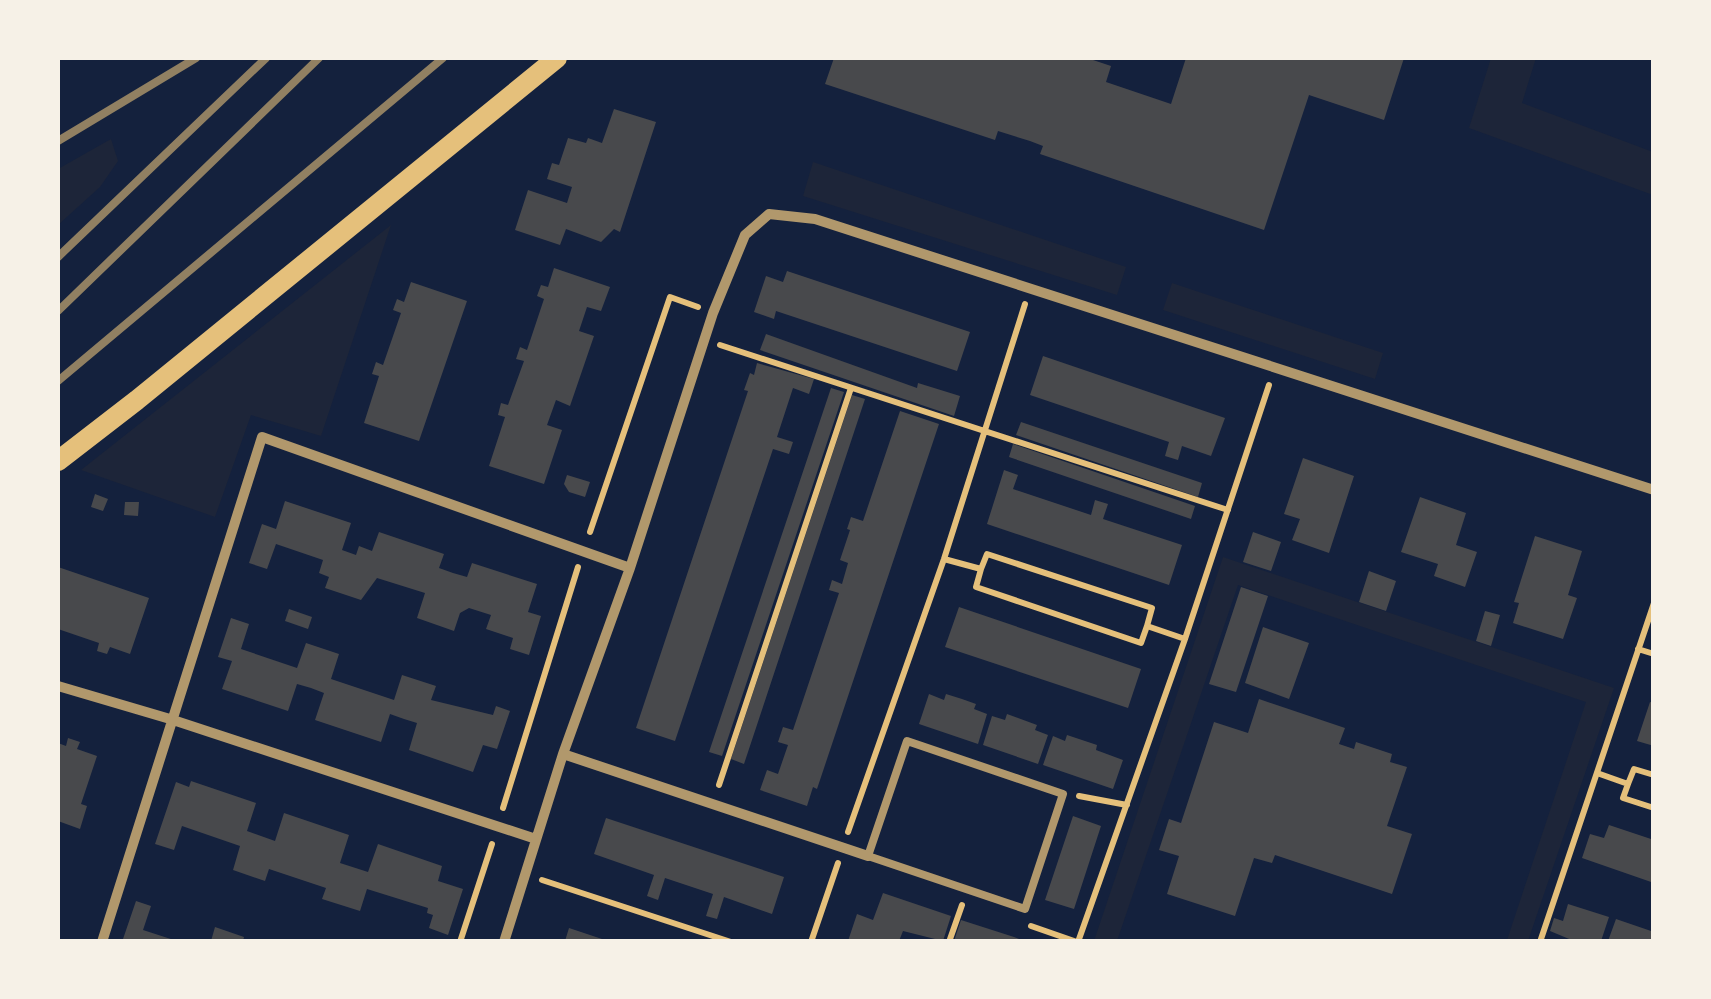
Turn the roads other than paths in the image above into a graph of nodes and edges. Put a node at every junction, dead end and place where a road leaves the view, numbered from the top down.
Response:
1 (558, 58) edge
2 (58, 460) edge
3 (1654, 490) edge
4 (630, 568) junction
5 (58, 686) edge
6 (170, 719) junction
7 (563, 754) junction
8 (536, 840) junction
9 (868, 856) junction
10 (102, 942) edge
11 (504, 942) edge

1 - 2 main road
3 - 4 street
4 - 6 street
4 - 7 street
5 - 6 street
6 - 8 street
6 - 10 street
7 - 8 street
7 - 9 street
8 - 11 street
9 - 9 lane

